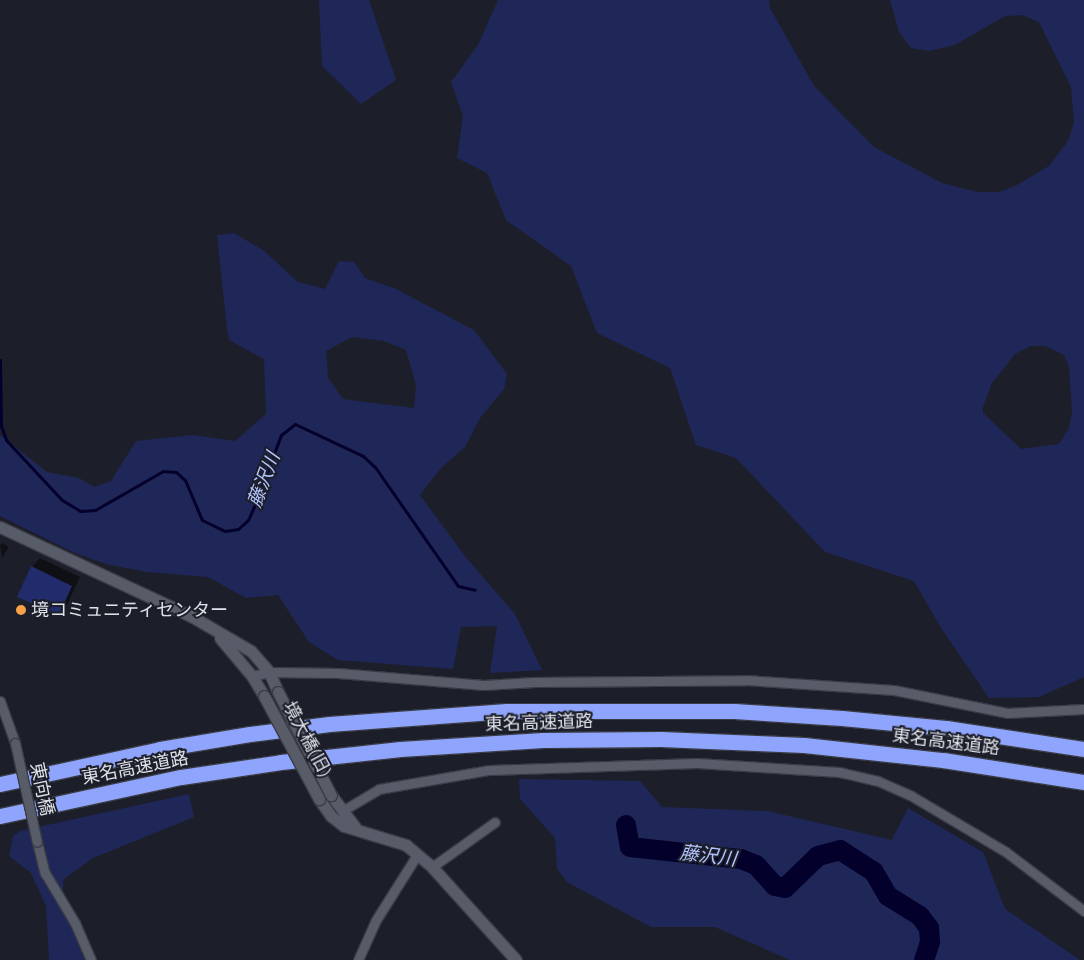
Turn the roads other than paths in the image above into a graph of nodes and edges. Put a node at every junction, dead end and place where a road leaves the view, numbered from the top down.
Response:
1 (0, 527) edge
2 (216, 633) junction
3 (269, 672) junction
4 (252, 676) junction
5 (0, 701) edge
6 (1084, 709) edge
7 (1084, 749) edge
8 (1084, 782) edge
9 (0, 784) edge
10 (342, 811) junction
11 (0, 816) edge
12 (495, 822) dead end
13 (356, 827) junction
14 (417, 855) junction
15 (432, 868) junction
16 (1084, 911) edge
17 (91, 960) edge
18 (358, 960) edge
19 (516, 960) edge

1 - 2 street
2 - 3 street
2 - 4 street, 境大橋(旧)
3 - 4 street
3 - 6 street
3 - 10 street, bridge
4 - 13 street, 境大橋(旧), bridge
5 - 17 street, 東向橋, bridge
7 - 9 highway, 東名高速道路
8 - 11 highway, 東名高速道路
10 - 13 street
10 - 16 street
12 - 15 street
13 - 14 street, 境大橋(旧)
14 - 15 street, 境大橋(旧)
14 - 18 street
15 - 19 street, 境大橋(旧)

